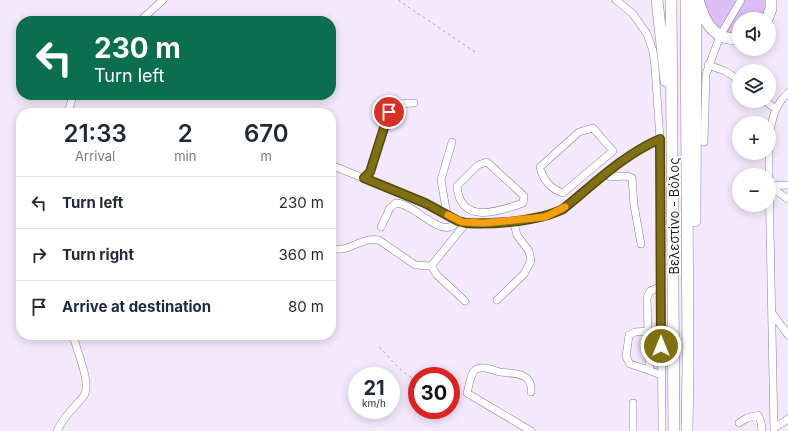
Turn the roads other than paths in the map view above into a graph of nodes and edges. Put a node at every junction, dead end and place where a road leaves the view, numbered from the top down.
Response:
1 (163, 0) edge
2 (616, 0) edge
3 (657, 0) edge
4 (671, 0) edge
5 (686, 0) edge
6 (697, 0) edge
7 (741, 0) edge
8 (771, 0) edge
9 (770, 12) edge
10 (145, 16) edge
11 (721, 36) junction
12 (732, 38) edge
13 (708, 65) junction
14 (732, 75) edge
15 (788, 92) edge
16 (785, 99) edge
17 (414, 103) dead end
18 (774, 108) edge
19 (776, 110) junction
20 (774, 116) edge
21 (660, 139) junction
22 (673, 141) junction
23 (452, 142) dead end
24 (704, 142) dead end
25 (614, 151) junction
26 (629, 156) junction
27 (336, 167) edge
28 (606, 174) junction
29 (364, 178) junction
30 (788, 185) edge
31 (776, 186) edge
32 (776, 191) edge
33 (788, 199) edge
34 (499, 212) junction
35 (770, 212) edge
36 (448, 215) junction
37 (513, 220) junction
38 (458, 221) junction
39 (500, 222) junction
40 (466, 223) junction
41 (381, 227) dead end
42 (641, 244) dead end
43 (336, 249) edge
44 (431, 266) junction
45 (660, 287) junction
46 (498, 300) dead end
47 (465, 301) dead end
48 (772, 313) junction
49 (648, 331) junction
50 (788, 335) edge
51 (74, 340) edge
52 (688, 369) junction
53 (651, 371) junction
54 (661, 375) junction
55 (531, 392) dead end
56 (633, 403) dead end
57 (788, 419) edge
58 (739, 423) dead end
59 (774, 429) edge
60 (57, 431) edge
61 (531, 431) edge
62 (633, 431) edge
63 (662, 431) edge
64 (674, 431) edge
65 (687, 431) edge
66 (762, 431) edge

1 - 10 street
2 - 21 street
3 - 22 highway
4 - 22 highway, Βελεστίνο - Βόλος
5 - 52 highway, Βελεστίνο - Βόλος
6 - 11 highway
6 - 52 highway
7 - 11 street
8 - 9 highway
11 - 12 highway
11 - 13 street
13 - 14 street
13 - 24 street
15 - 16 street
16 - 19 street
17 - 29 street
18 - 19 street
19 - 20 street
21 - 26 street
21 - 45 street
22 - 64 highway, Βελεστίνο - Βόλος
23 - 36 street
25 - 25 street
25 - 26 street
26 - 28 street
27 - 29 street
28 - 37 street
28 - 42 street
29 - 36 street
30 - 31 street
32 - 33 street
34 - 34 street
34 - 39 street
35 - 48 street
36 - 38 street
37 - 39 street
37 - 46 street
38 - 40 street
38 - 41 street
39 - 40 street
40 - 44 street
43 - 44 street
44 - 47 street
45 - 49 street
45 - 54 street
48 - 50 street
48 - 59 street
49 - 53 street
49 - 53 street
51 - 60 street
52 - 65 highway, Βελεστίνο - Βόλος
53 - 54 street
54 - 63 street
55 - 61 street
56 - 62 street
57 - 59 street
58 - 66 street

